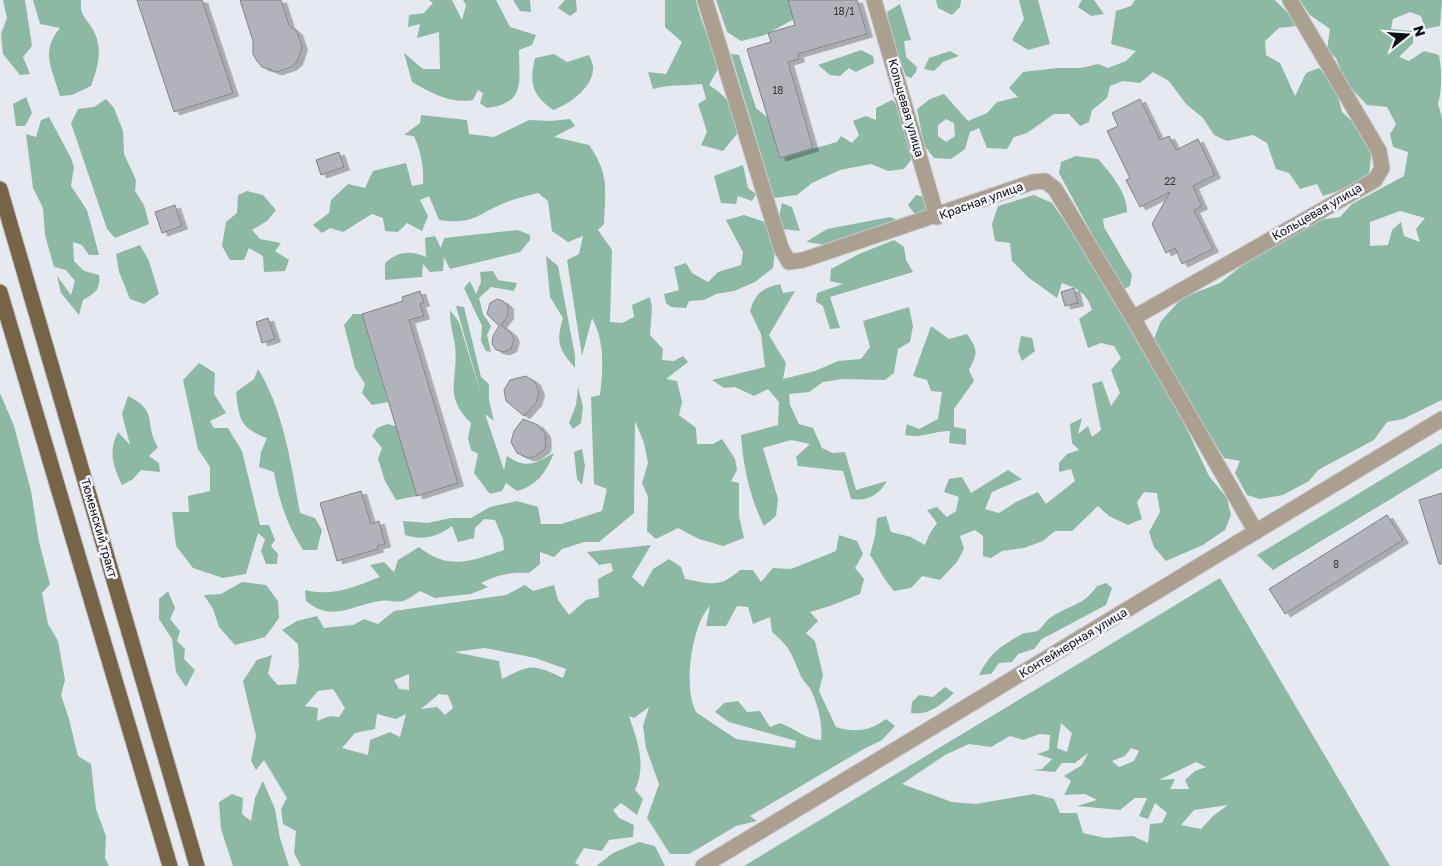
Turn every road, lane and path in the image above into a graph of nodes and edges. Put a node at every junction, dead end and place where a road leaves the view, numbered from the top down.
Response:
1 (705, 0) edge
2 (874, 0) edge
3 (1290, 0) edge
4 (0, 189) edge
5 (937, 216) junction
6 (0, 292) edge
7 (1133, 318) junction
8 (1442, 418) edge
9 (1256, 532) junction
10 (170, 866) edge
11 (197, 866) edge
12 (703, 866) edge

1 - 5 street, Красная улица
2 - 5 street, Кольцевая улица
3 - 7 street, Кольцевая улица
4 - 11 main road, Тюменский тракт
5 - 7 street, Красная улица
6 - 10 main road
7 - 9 street, Красная улица
8 - 9 street, Контейнерная улица
9 - 12 street, Контейнерная улица

